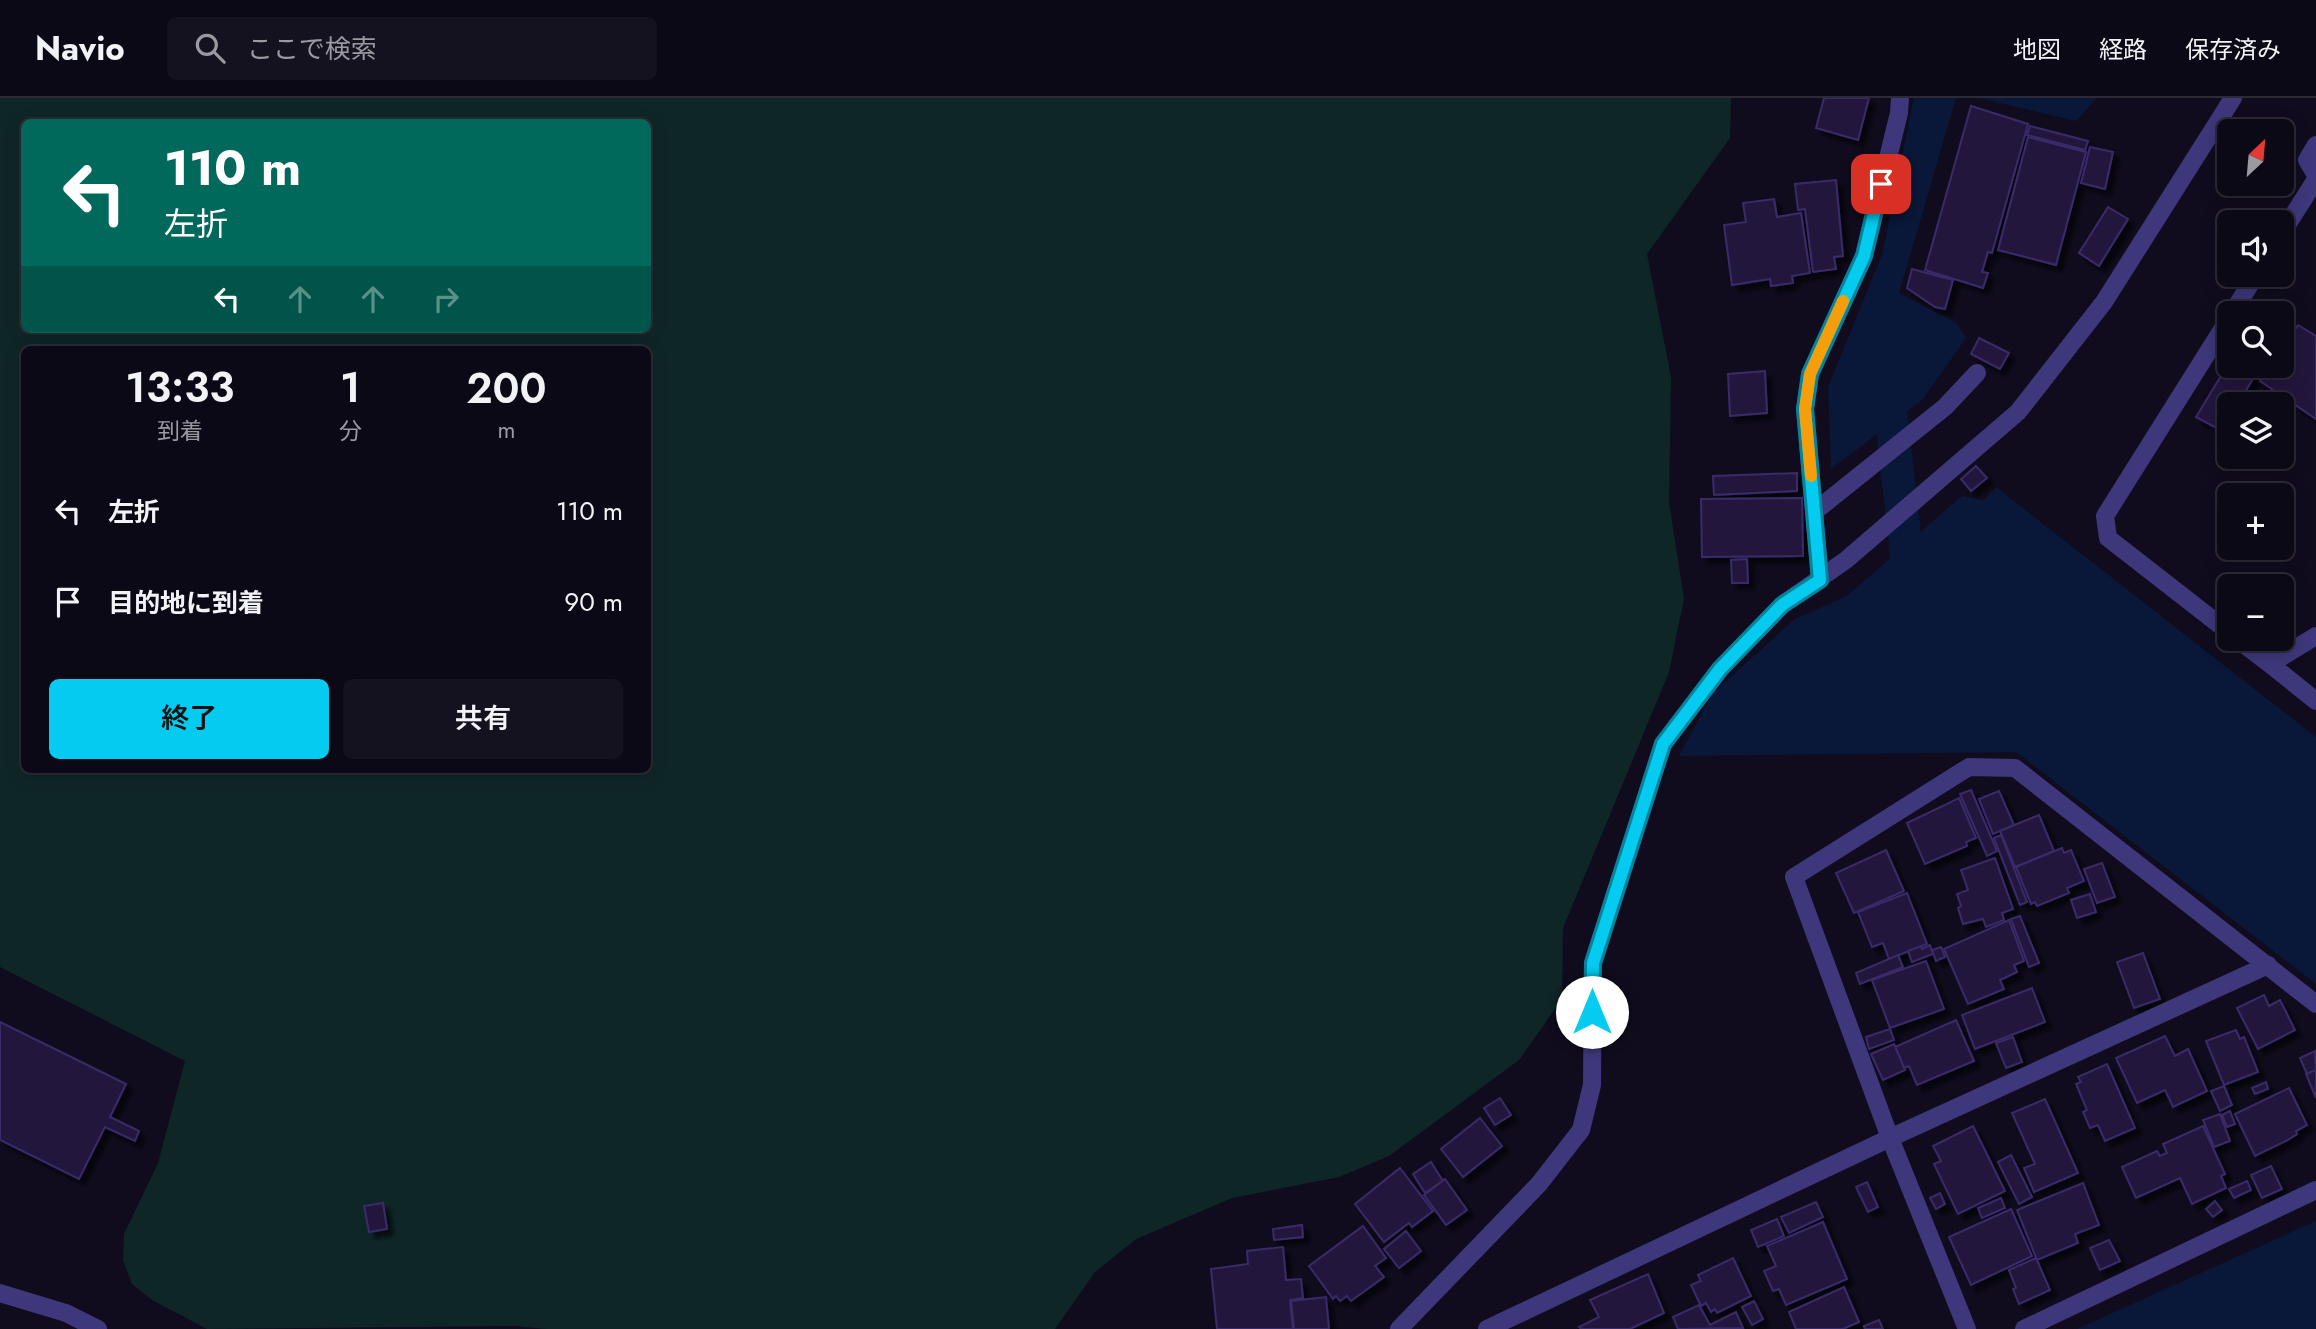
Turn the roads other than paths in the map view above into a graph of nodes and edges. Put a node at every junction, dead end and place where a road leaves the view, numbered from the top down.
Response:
1 (1900, 98) edge
2 (2233, 98) edge
3 (2316, 145) edge
4 (2316, 177) edge
5 (2294, 213) edge
6 (2217, 337) edge
7 (1977, 373) dead end
8 (1814, 512) junction
9 (1820, 580) junction
10 (2217, 623) edge
11 (2316, 636) edge
12 (2253, 651) edge
13 (2270, 664) junction
14 (2316, 701) edge
15 (2267, 965) junction
16 (2316, 1004) edge
17 (1890, 1138) junction
18 (2316, 1190) edge
19 (0, 1293) edge
20 (99, 1329) edge
21 (1399, 1329) edge
22 (1487, 1329) edge
23 (1967, 1329) edge
24 (2024, 1329) edge

1 - 8 street
2 - 9 street
3 - 4 street
4 - 5 street
6 - 10 street
7 - 8 street
8 - 9 street
9 - 21 street
11 - 13 street
12 - 13 street
13 - 14 street
15 - 16 street
15 - 17 street
15 - 17 street
17 - 22 street
17 - 23 street
18 - 24 street
19 - 20 street

